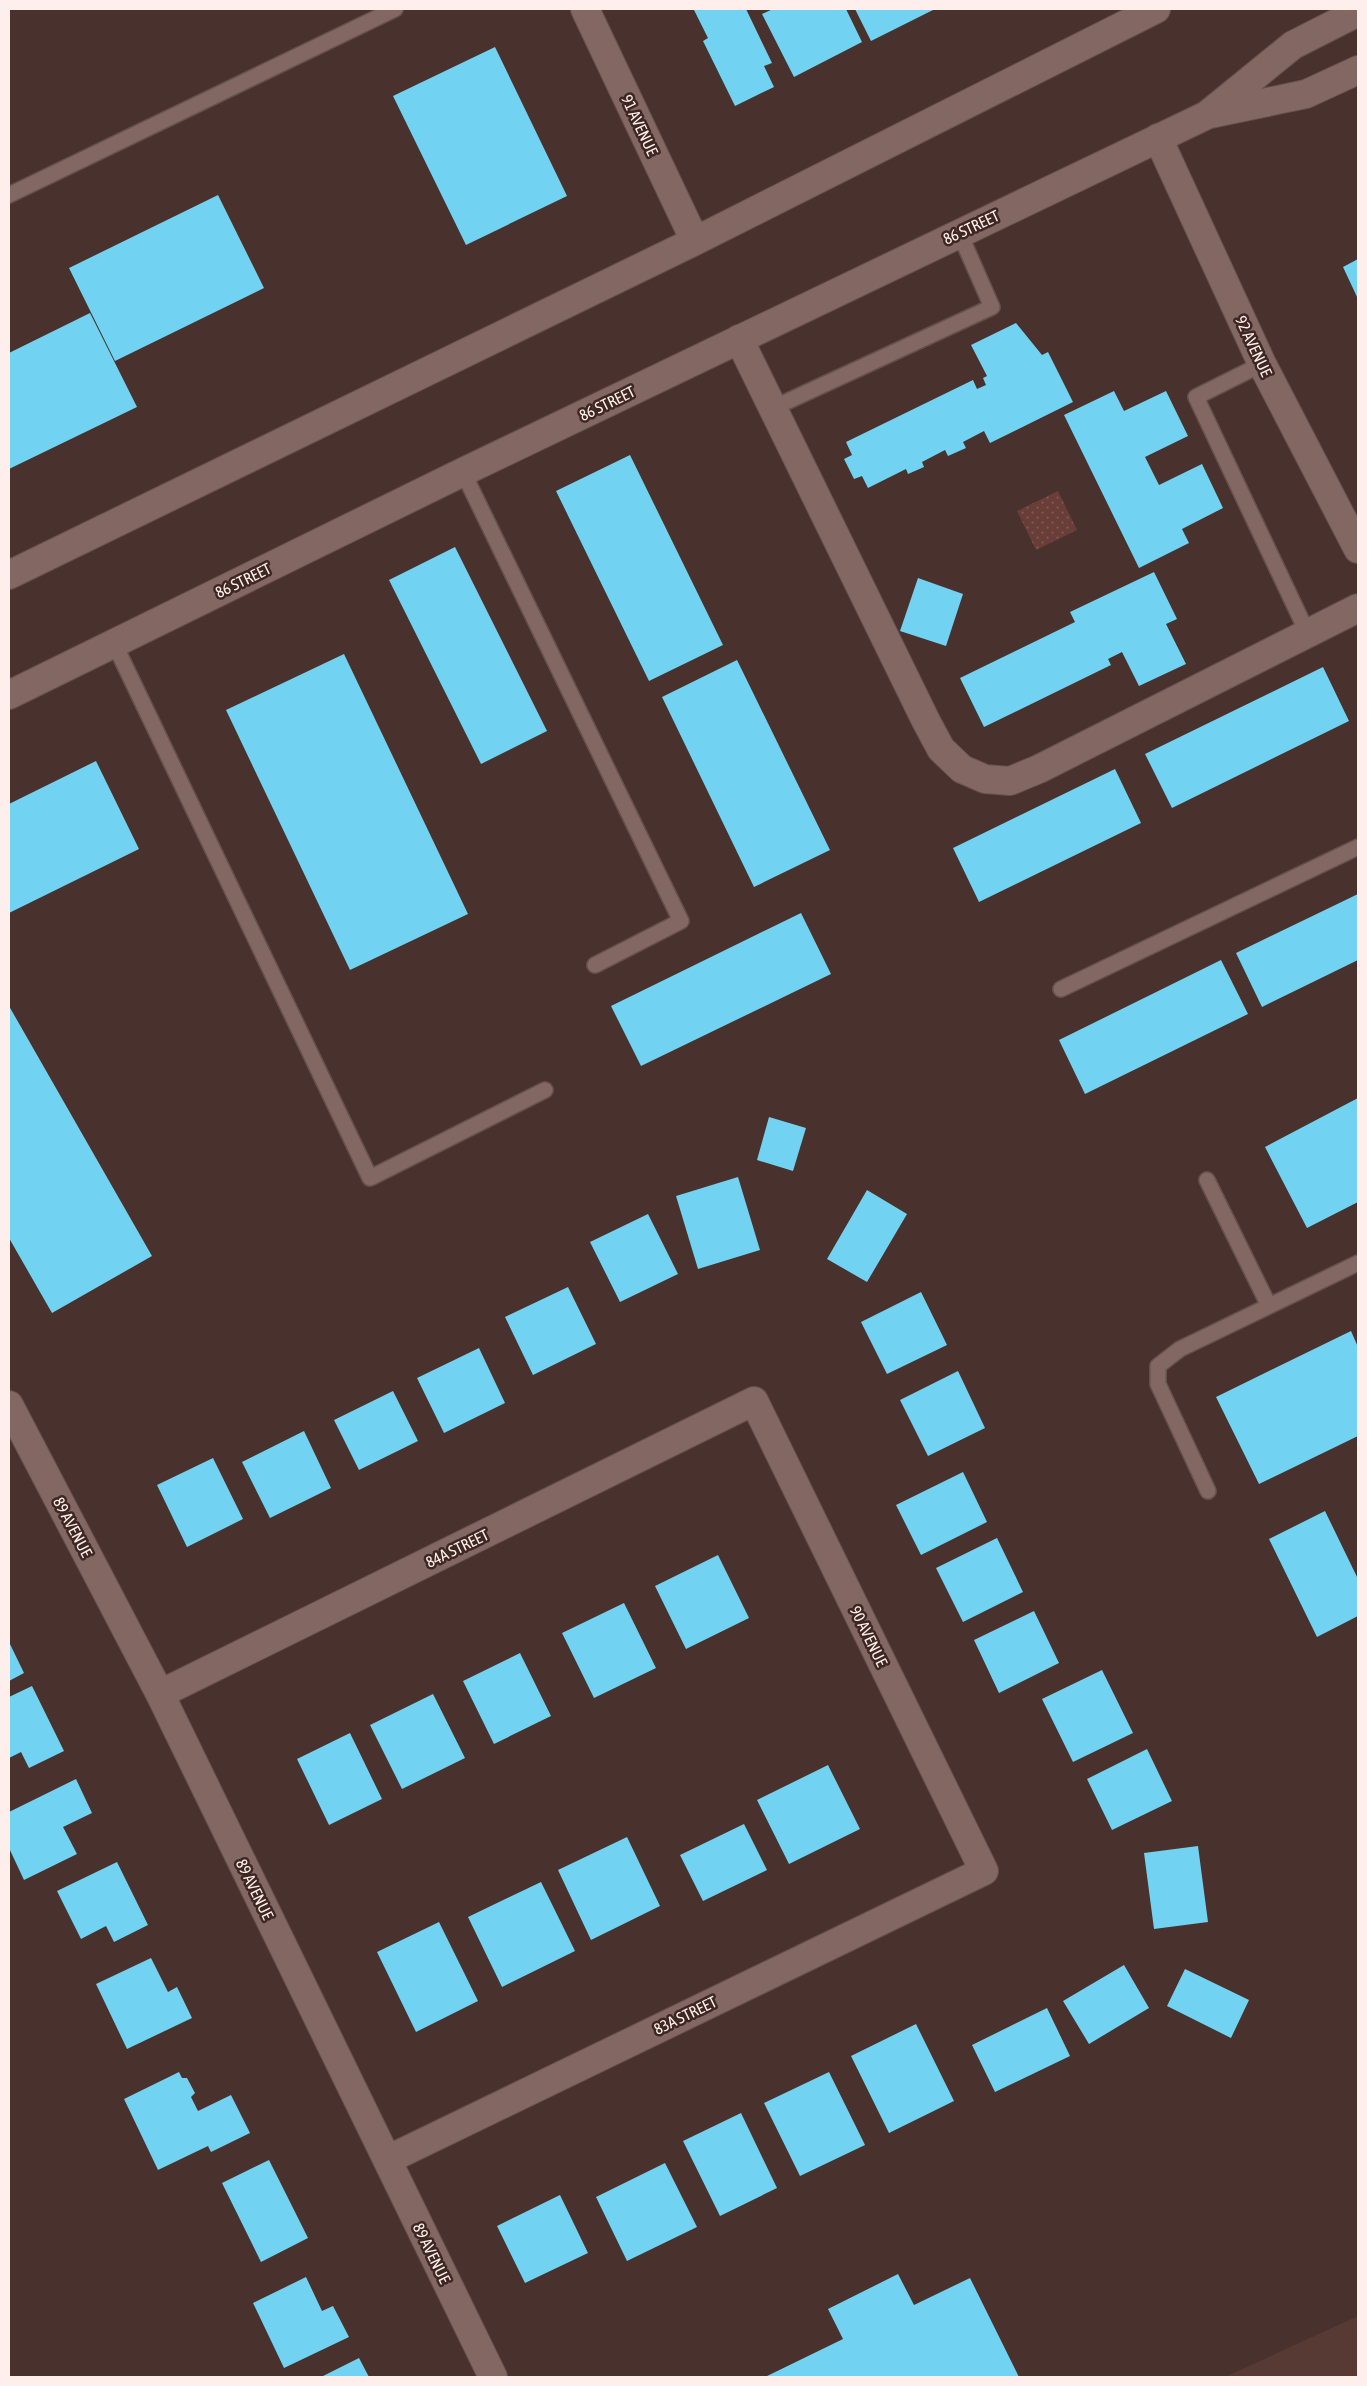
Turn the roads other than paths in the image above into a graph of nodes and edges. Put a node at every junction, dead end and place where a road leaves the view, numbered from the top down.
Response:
1 (395, 9) edge
2 (585, 9) edge
3 (1156, 9) edge
4 (1358, 12) edge
5 (1358, 70) edge
6 (1206, 115) junction
7 (1158, 138) junction
8 (9, 195) edge
9 (959, 232) junction
10 (695, 241) junction
11 (739, 339) junction
12 (1262, 364) junction
13 (773, 408) junction
14 (463, 472) junction
15 (1358, 549) edge
16 (9, 575) edge
17 (1358, 608) edge
18 (1307, 632) junction
19 (114, 643) junction
20 (9, 695) edge
21 (1358, 846) edge
22 (595, 965) dead end
23 (1062, 989) dead end
24 (545, 1090) dead end
25 (1207, 1180) dead end
26 (1358, 1263) edge
27 (1269, 1306) junction
28 (754, 1401) joint
29 (9, 1405) edge
30 (1208, 1491) dead end
31 (160, 1694) junction
32 (984, 1871) joint
33 (387, 2160) junction
34 (493, 2377) edge

1 - 8 lane
2 - 10 street, 91 AVENUE
3 - 10 street
4 - 6 street, 86 STREET
5 - 6 street, 86 STREET
6 - 7 street, 86 STREET
7 - 9 street, 86 STREET
7 - 12 street, 92 AVENUE
9 - 11 street, 86 STREET
9 - 13 lane
10 - 16 street
11 - 13 street
11 - 14 street, 86 STREET
12 - 15 street, 92 AVENUE
12 - 18 lane
13 - 18 street
14 - 19 street, 86 STREET
14 - 22 lane
17 - 18 street
19 - 20 street, 86 STREET
19 - 24 lane
21 - 23 lane
25 - 27 lane
26 - 27 lane
27 - 30 lane
28 - 31 street, 84A STREET
28 - 32 street, 90 AVENUE
29 - 31 street, 89 AVENUE
31 - 33 street, 89 AVENUE
32 - 33 street, 83A STREET
33 - 34 street, 89 AVENUE

